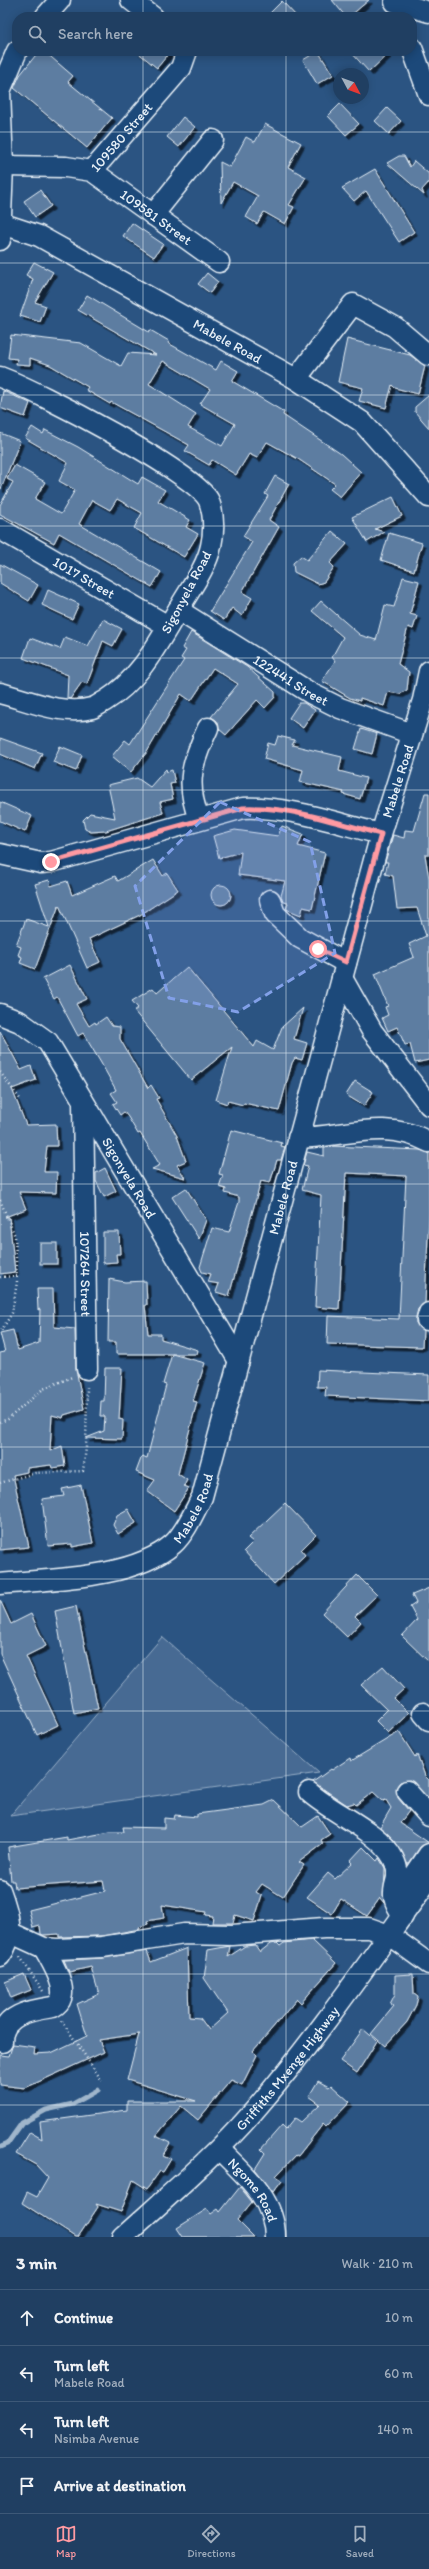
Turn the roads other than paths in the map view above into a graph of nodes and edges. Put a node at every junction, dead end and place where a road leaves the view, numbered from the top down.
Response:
1 (60, 0) edge
2 (131, 0) edge
3 (397, 6) edge
4 (49, 12) edge
5 (146, 12) edge
6 (429, 12) edge
7 (15, 56) edge
8 (186, 56) edge
9 (415, 56) edge
10 (429, 95) edge
11 (214, 140) dead end
12 (3, 166) junction
13 (92, 171) junction
14 (153, 215) junction
15 (0, 228) edge
16 (220, 262) dead end
17 (428, 355) edge
18 (0, 377) edge
19 (296, 379) junction
20 (429, 497) edge
21 (0, 529) edge
22 (173, 618) junction
23 (429, 671) edge
24 (0, 693) edge
25 (208, 728) dead end
26 (412, 734) junction
27 (199, 819) junction
28 (381, 834) junction
29 (0, 854) edge
30 (270, 900) dead end
31 (344, 970) junction
32 (0, 1014) edge
33 (83, 1100) junction
34 (429, 1105) edge
35 (298, 1138) junction
36 (429, 1142) edge
37 (239, 1361) junction
38 (87, 1369) road end
39 (0, 1584) edge
40 (407, 1791) dead end
41 (309, 1792) dead end
42 (429, 1816) edge
43 (429, 1854) edge
44 (429, 1879) edge
45 (0, 1890) edge
46 (399, 1909) junction
47 (9, 1932) junction
48 (389, 1935) junction
49 (44, 1948) junction
50 (0, 1956) edge
51 (429, 1964) edge
52 (2, 2042) dead end
53 (219, 2149) junction
54 (123, 2237) edge
55 (275, 2237) edge

1 - 4 street
2 - 5 street
3 - 6 street
7 - 12 street
8 - 13 street, 109580 Street
9 - 10 street
11 - 14 street
12 - 13 street, 109580 Street
12 - 15 street
13 - 14 street, 109581 Street
14 - 16 street, 109581 Street
15 - 19 street, Mabele Road
17 - 19 street
18 - 22 street, Sigonyela Road
19 - 20 street, Mabele Road
21 - 22 street, 1017 Street
22 - 24 street, Sigonyela Road
22 - 26 street, 122441 Street
23 - 26 street, Mabele Road
25 - 27 street
26 - 28 street, Mabele Road
27 - 28 street
27 - 29 street
28 - 31 street, Mabele Road
30 - 31 street
31 - 34 street
31 - 35 street, Mabele Road
32 - 33 street, Sigonyela Road
33 - 37 street, Sigonyela Road
33 - 38 street, 107264 Street
35 - 36 street
35 - 37 street, Mabele Road
37 - 39 street, Mabele Road
40 - 42 street
41 - 46 street
43 - 46 street
44 - 46 street, Griffiths Mxenge Highway
45 - 47 street
46 - 48 street, Griffiths Mxenge Highway
47 - 49 street
47 - 50 street
48 - 49 street
48 - 51 street
48 - 53 street, Griffiths Mxenge Highway
49 - 52 street
53 - 54 street, Griffiths Mxenge Highway
53 - 55 street, Ngome Road

